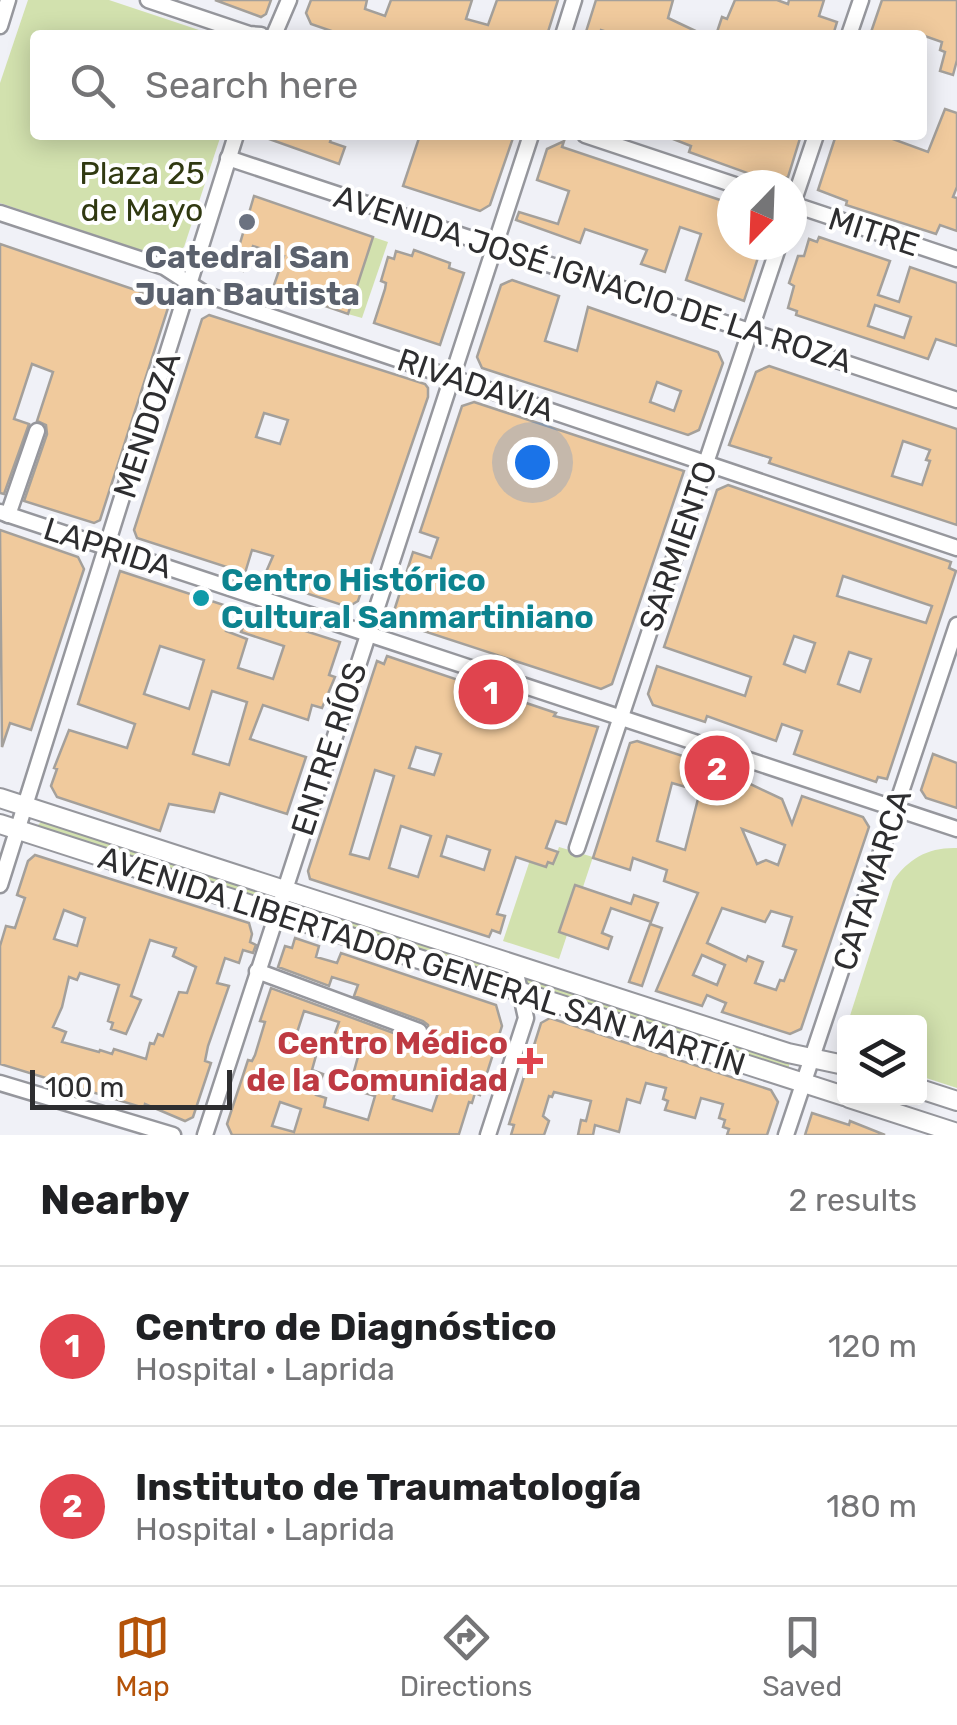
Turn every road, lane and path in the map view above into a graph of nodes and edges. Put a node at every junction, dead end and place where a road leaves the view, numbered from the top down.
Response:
1 (8, 0) edge
2 (148, 0) edge
3 (289, 0) edge
4 (574, 0) edge
5 (861, 0) edge
6 (0, 26) edge
7 (236, 30) edge
8 (276, 30) edge
9 (565, 30) edge
10 (851, 30) edge
11 (234, 140) edge
12 (529, 140) edge
13 (599, 140) edge
14 (814, 140) edge
15 (228, 158) junction
16 (804, 170) edge
17 (717, 179) edge
18 (807, 210) edge
19 (0, 212) edge
20 (495, 247) junction
21 (774, 260) edge
22 (957, 260) edge
23 (190, 284) junction
24 (750, 331) junction
25 (452, 376) junction
26 (957, 400) edge
27 (37, 431) dead end
28 (706, 462) junction
29 (4, 513) edge
30 (108, 547) junction
31 (957, 548) edge
32 (957, 625) edge
33 (367, 634) junction
34 (620, 718) junction
35 (0, 798) edge
36 (26, 806) junction
37 (896, 809) junction
38 (9, 827) edge
39 (957, 829) edge
40 (577, 848) dead end
41 (0, 885) edge
42 (283, 890) junction
43 (275, 913) junction
44 (514, 964) junction
45 (257, 971) junction
46 (520, 992) junction
47 (419, 1031) dead end
48 (812, 1058) junction
49 (837, 1063) edge
50 (0, 1083) edge
51 (804, 1084) junction
52 (927, 1091) edge
53 (837, 1094) edge
54 (957, 1101) edge
55 (871, 1105) edge
56 (957, 1133) edge
57 (173, 1135) edge
58 (205, 1135) edge
59 (488, 1135) edge
60 (786, 1135) edge

1 - 6 street
2 - 7 street
3 - 8 street
4 - 9 street
5 - 10 street
11 - 15 street, MENDOZA
12 - 20 street, ENTRE RÍOS
13 - 17 street
14 - 16 street
15 - 20 street, AVENIDA JOSÉ IGNACIO DE LA ROZA
15 - 23 street, MENDOZA
18 - 22 street, MITRE
19 - 23 street, RIVADAVIA
20 - 24 street, AVENIDA JOSÉ IGNACIO DE LA ROZA
20 - 25 street, ENTRE RÍOS
21 - 24 street, SARMIENTO
23 - 25 street, RIVADAVIA
23 - 30 street, MENDOZA
24 - 26 street, AVENIDA JOSÉ IGNACIO DE LA ROZA
24 - 28 street, SARMIENTO
25 - 28 street, RIVADAVIA
25 - 33 street, ENTRE RÍOS
27 - 29 street
28 - 31 street, RIVADAVIA
28 - 34 street, SARMIENTO
29 - 30 street, LAPRIDA
30 - 33 street, LAPRIDA
30 - 36 street, MENDOZA
32 - 37 street, CATAMARCA
33 - 34 street, LAPRIDA
33 - 42 street, ENTRE RÍOS
34 - 37 street, LAPRIDA
34 - 40 street, SARMIENTO
35 - 36 main road, AVENIDA LIBERTADOR GENERAL SAN MARTÍN
36 - 38 street, MENDOZA
36 - 42 main road, AVENIDA LIBERTADOR GENERAL SAN MARTÍN
37 - 39 street, LAPRIDA
37 - 48 street, CATAMARCA
38 - 41 street, MENDOZA
38 - 43 main road, AVENIDA LIBERTADOR GENERAL SAN MARTÍN
42 - 43 street, ENTRE RÍOS
42 - 44 main road, AVENIDA LIBERTADOR GENERAL SAN MARTÍN
43 - 45 street, ENTRE RÍOS
43 - 46 main road, AVENIDA LIBERTADOR GENERAL SAN MARTÍN
44 - 46 street
44 - 48 main road, AVENIDA LIBERTADOR GENERAL SAN MARTÍN
45 - 47 street
45 - 58 street, ENTRE RÍOS
46 - 51 main road, AVENIDA LIBERTADOR GENERAL SAN MARTÍN
46 - 59 street
48 - 49 main road, AVENIDA LIBERTADOR GENERAL SAN MARTÍN
48 - 51 street, CATAMARCA
50 - 57 street
51 - 53 main road, AVENIDA LIBERTADOR GENERAL SAN MARTÍN
51 - 60 street, CATAMARCA
52 - 54 main road
55 - 56 main road, AVENIDA LIBERTADOR GENERAL SAN MARTÍN

